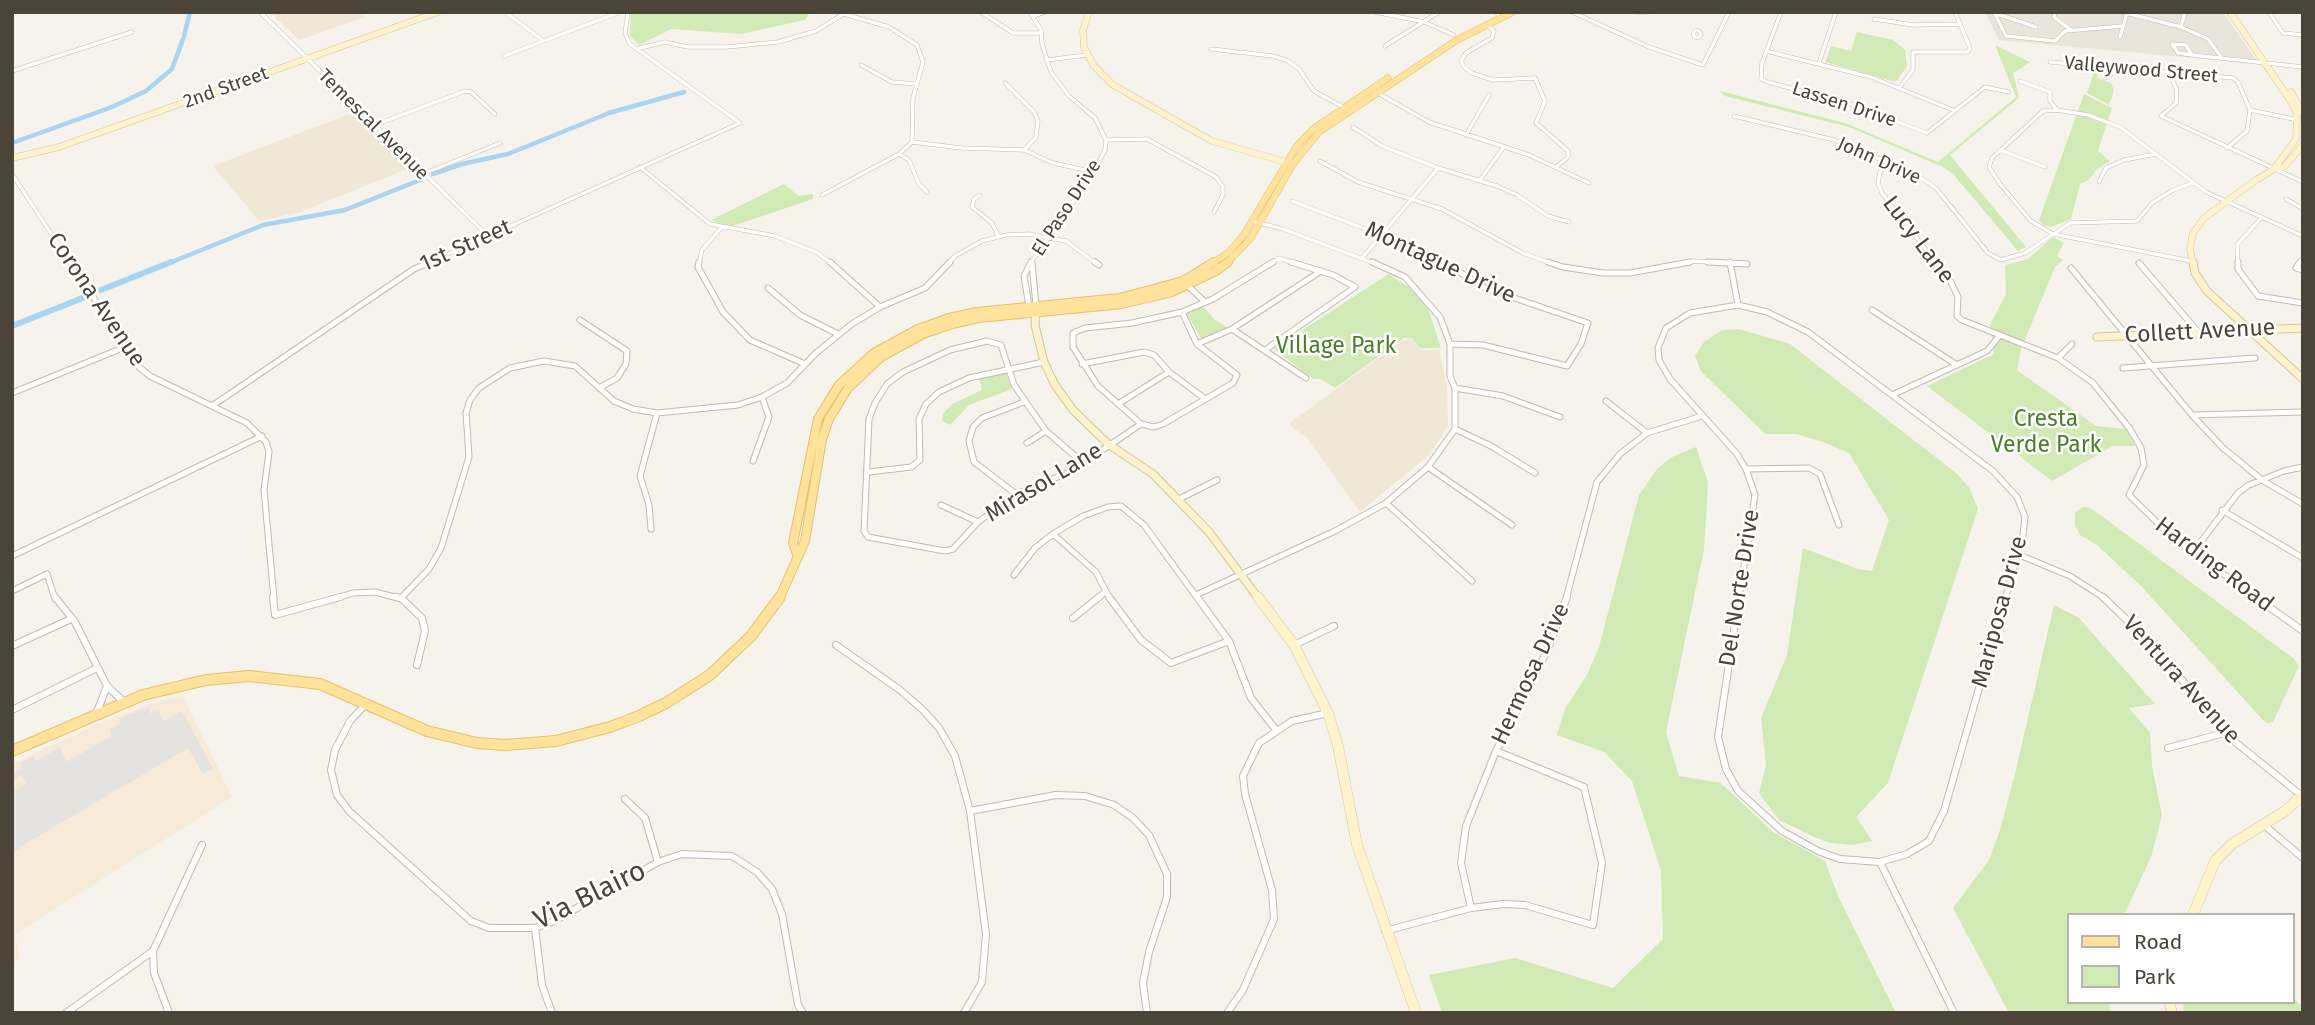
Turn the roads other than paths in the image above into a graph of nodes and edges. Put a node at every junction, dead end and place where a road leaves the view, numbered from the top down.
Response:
1 (260, 12) edge
2 (438, 12) edge
3 (505, 12) edge
4 (620, 12) edge
5 (628, 12) edge
6 (981, 12) edge
7 (1045, 12) edge
8 (1090, 12) edge
9 (1375, 12) edge
10 (1439, 12) edge
11 (1511, 12) edge
12 (1572, 12) edge
13 (1638, 12) edge
14 (1648, 12) edge
15 (1730, 12) edge
16 (1781, 12) edge
17 (1836, 12) edge
18 (1955, 12) edge
19 (2055, 12) edge
20 (2185, 12) edge
21 (2230, 12) edge
22 (2236, 12) edge
23 (2269, 12) edge
24 (845, 13) edge
25 (1498, 13) edge
26 (1994, 13) edge
27 (2126, 13) edge
28 (1031, 14) edge
29 (1874, 19) dead end
30 (1424, 22) junction
31 (1960, 24) junction
32 (1484, 26) junction
33 (2123, 26) junction
34 (2036, 27) dead end
35 (2180, 27) junction
36 (2071, 30) junction
37 (132, 32) dead end
38 (1041, 33) junction
39 (1454, 35) junction
40 (1702, 35) dead end
41 (2303, 35) edge
42 (2120, 37) dead end
43 (1717, 39) junction
44 (541, 40) dead end
45 (1385, 46) dead end
46 (636, 49) junction
47 (1211, 49) dead end
48 (1440, 50) junction
49 (1766, 51) junction
50 (1968, 51) joint
51 (1087, 55) junction
52 (2192, 55) junction
53 (504, 56) dead end
54 (2221, 57) junction
55 (307, 59) junction
56 (1046, 60) junction
57 (2050, 62) dead end
58 (1819, 63) junction
59 (2268, 63) junction
60 (861, 65) dead end
61 (2115, 66) junction
62 (2303, 67) edge
63 (12, 71) edge
64 (2168, 71) junction
65 (2105, 78) dead end
66 (1761, 79) joint
67 (1505, 80) joint
68 (2020, 82) dead end
69 (1004, 83) dead end
70 (916, 84) junction
71 (1900, 87) junction
72 (1376, 92) junction
73 (2008, 92) dead end
74 (1489, 95) dead end
75 (1343, 107) junction
76 (1953, 110) junction
77 (2057, 110) junction
78 (2250, 110) junction
79 (2303, 113) edge
80 (495, 114) dead end
81 (1734, 116) dead end
82 (2300, 120) edge
83 (375, 125) junction
84 (1353, 127) dead end
85 (1927, 133) joint
86 (1466, 135) junction
87 (1106, 140) junction
88 (912, 142) junction
89 (500, 143) dead end
90 (2303, 145) edge
91 (1503, 148) junction
92 (2227, 148) junction
93 (1024, 150) junction
94 (2000, 150) junction
95 (898, 154) junction
96 (2156, 155) junction
97 (12, 158) edge
98 (1320, 160) dead end
99 (1888, 162) junction
100 (1290, 164) junction
101 (640, 167) junction
102 (1556, 167) junction
103 (2045, 167) dead end
104 (1438, 168) junction
105 (2274, 169) junction
106 (1094, 172) junction
107 (12, 174) edge
108 (423, 174) junction
109 (1480, 180) junction
110 (2099, 182) dead end
111 (2303, 182) edge
112 (1589, 183) dead end
113 (2193, 183) junction
114 (927, 192) dead end
115 (822, 195) dead end
116 (980, 195) dead end
117 (1413, 200) junction
118 (2286, 200) dead end
119 (1292, 201) dead end
120 (2226, 202) junction
121 (2303, 209) edge
122 (1214, 212) dead end
123 (2261, 218) junction
124 (1252, 221) junction
125 (1569, 222) dead end
126 (1261, 223) junction
127 (721, 228) junction
128 (1383, 234) junction
129 (2053, 234) junction
130 (488, 236) junction
131 (998, 236) junction
132 (2303, 236) edge
133 (1051, 237) junction
134 (2303, 257) edge
135 (1363, 258) junction
136 (2191, 261) junction
137 (1730, 262) junction
138 (1032, 263) joint
139 (2139, 263) dead end
140 (1099, 264) dead end
141 (1747, 264) dead end
142 (2071, 268) dead end
143 (1321, 271) junction
144 (2303, 271) edge
145 (1185, 283) junction
146 (1355, 287) joint
147 (768, 288) dead end
148 (1205, 302) junction
149 (2303, 303) edge
150 (1738, 305) junction
151 (880, 307) junction
152 (1033, 308) junction
153 (1872, 310) dead end
154 (1182, 312) junction
155 (580, 320) dead end
156 (2303, 328) edge
157 (1232, 329) junction
158 (2248, 331) junction
159 (1073, 333) joint
160 (2199, 333) junction
161 (838, 334) junction
162 (2000, 335) junction
163 (2127, 336) junction
164 (2097, 337) dead end
165 (1198, 344) junction
166 (1450, 344) junction
167 (2072, 344) dead end
168 (125, 347) junction
169 (1265, 350) junction
170 (2058, 358) junction
171 (2255, 358) dead end
172 (1044, 362) junction
173 (805, 363) junction
174 (1082, 364) junction
175 (1958, 365) junction
176 (2151, 365) junction
177 (2123, 368) dead end
178 (1010, 369) junction
179 (1168, 372) junction
180 (1306, 378) dead end
181 (2303, 379) edge
182 (599, 388) junction
183 (1455, 388) junction
184 (12, 393) edge
185 (1892, 395) junction
186 (762, 397) junction
187 (1204, 398) junction
188 (1606, 401) dead end
189 (1024, 402) junction
190 (1118, 404) junction
191 (212, 407) junction
192 (2302, 412) edge
193 (657, 413) junction
194 (1702, 415) junction
195 (2192, 415) junction
196 (1560, 417) dead end
197 (1141, 424) junction
198 (1455, 429) junction
199 (1046, 431) junction
200 (1647, 433) junction
201 (262, 436) junction
202 (1027, 443) dead end
203 (1108, 444) junction
204 (753, 461) dead end
205 (1083, 463) junction
206 (1428, 467) junction
207 (2303, 467) edge
208 (1746, 469) junction
209 (869, 472) junction
210 (1535, 473) dead end
211 (1217, 480) dead end
212 (2262, 480) junction
213 (1016, 494) junction
214 (1180, 499) junction
215 (1386, 503) junction
216 (941, 505) dead end
217 (2303, 505) edge
218 (2222, 510) junction
219 (978, 522) junction
220 (1512, 525) dead end
221 (1839, 525) dead end
222 (651, 529) dead end
223 (1053, 534) junction
224 (2193, 552) junction
225 (2017, 554) junction
226 (12, 556) edge
227 (2303, 558) edge
228 (1240, 574) junction
229 (1014, 575) dead end
230 (1472, 581) dead end
231 (12, 591) edge
232 (1105, 592) junction
233 (1196, 595) junction
234 (401, 598) junction
235 (275, 615) joint
236 (1073, 618) dead end
237 (71, 619) junction
238 (1334, 626) dead end
239 (2303, 631) edge
240 (1229, 641) junction
241 (836, 645) dead end
242 (1294, 645) junction
243 (12, 646) edge
244 (417, 665) dead end
245 (97, 668) junction
246 (107, 686) junction
247 (124, 702) junction
248 (368, 703) junction
249 (12, 710) edge
250 (97, 713) junction
251 (1328, 713) junction
252 (1276, 730) junction
253 (2224, 733) junction
254 (2168, 748) dead end
255 (12, 751) edge
256 (1496, 751) junction
257 (2302, 796) edge
258 (625, 799) dead end
259 (970, 811) junction
260 (2264, 825) junction
261 (202, 845) dead end
262 (2303, 858) edge
263 (657, 862) junction
264 (1880, 862) junction
265 (1471, 908) junction
266 (2194, 913) edge
267 (535, 928) junction
268 (1385, 931) junction
269 (153, 951) junction
270 (66, 1013) edge
271 (169, 1013) edge
272 (552, 1013) edge
273 (803, 1013) edge
274 (964, 1013) edge
275 (1147, 1013) edge
276 (1227, 1013) edge
277 (1416, 1013) edge
278 (1954, 1013) edge

1 - 55 street, Temescal Avenue
2 - 55 main road, 2nd Street
3 - 44 street
4 - 53 street
5 - 46 street
6 - 38 street
7 - 28 street
8 - 51 main road
9 - 30 street
10 - 30 street
11 - 25 main road
11 - 32 main road
12 - 43 street
13 - 14 street
15 - 43 street
16 - 49 street
17 - 58 street
18 - 31 street
19 - 36 street
20 - 35 street
21 - 59 main road
22 - 59 main road
23 - 41 street
24 - 46 street
24 - 70 street
25 - 39 main road
26 - 34 street
26 - 36 street
27 - 33 street
27 - 35 street
28 - 38 street, El Paso Drive
29 - 31 street
30 - 39 street
30 - 45 street
31 - 50 street
32 - 39 main road
32 - 48 main road
32 - 67 street
33 - 36 street
33 - 42 street
35 - 54 street
37 - 63 street
38 - 56 street, El Paso Drive
39 - 48 main road
39 - 75 main road
40 - 43 street
46 - 101 street, 1st Street
47 - 75 street
48 - 72 main road
49 - 58 street
49 - 66 street
50 - 71 street
51 - 56 street
51 - 100 main road
52 - 52 street
52 - 54 street
54 - 59 street
55 - 83 street, Temescal Avenue
55 - 97 main road, 2nd Street
56 - 87 street, El Paso Drive
57 - 61 street, Valleywood Street
58 - 71 street
59 - 62 street
59 - 79 main road
59 - 82 main road
60 - 70 street
61 - 64 street, Valleywood Street
61 - 65 street
64 - 78 street, Valleywood Street
64 - 92 street
66 - 85 street, Lassen Drive
67 - 102 street
68 - 77 street
69 - 93 street
70 - 88 street
71 - 76 street
72 - 86 street
72 - 100 main road
73 - 76 street
74 - 86 street
75 - 100 main road
76 - 85 street
77 - 94 street
77 - 96 street
78 - 82 street
78 - 92 street
80 - 83 street
81 - 99 street, John Drive
82 - 105 main road
83 - 108 street, Temescal Avenue
84 - 104 street
86 - 91 street
87 - 106 street, El Paso Drive
87 - 122 street
88 - 93 street
88 - 95 street
89 - 108 street
90 - 105 main road
91 - 102 street
91 - 109 street
92 - 105 street
93 - 106 street
94 - 103 street
94 - 129 street
95 - 114 street
95 - 115 street
96 - 110 street
96 - 113 street
98 - 117 street
99 - 129 street, John Drive
99 - 162 street, Lucy Lane
100 - 124 main road
100 - 126 main road
101 - 127 street
101 - 130 street, 1st Street
102 - 112 street
104 - 109 street
104 - 117 street
105 - 111 street
105 - 120 main road
106 - 133 street, El Paso Drive
107 - 168 street, Corona Avenue
108 - 130 street, Temescal Avenue
109 - 125 street
113 - 120 street
113 - 129 street
116 - 131 street
117 - 128 street
117 - 137 street
118 - 121 street
119 - 128 street, Montague Drive
120 - 123 street
120 - 136 main road
123 - 132 street
123 - 149 street
124 - 126 street
124 - 145 main road
126 - 135 street
126 - 145 main road
127 - 151 street
127 - 173 street
128 - 135 street
128 - 166 street, Montague Drive
129 - 136 street
130 - 191 street, 1st Street
131 - 133 street
131 - 151 street
133 - 138 street, El Paso Drive
133 - 140 street
134 - 144 street
135 - 166 street
136 - 158 main road
137 - 141 street
137 - 150 street
138 - 152 street, El Paso Drive
139 - 160 street
142 - 163 street
143 - 146 street
143 - 148 street
143 - 157 street
145 - 148 street
145 - 152 main road
146 - 169 street
147 - 161 street
148 - 154 street
150 - 185 street, Mariposa Drive
150 - 194 street, Del Norte Drive
151 - 161 street
152 - 172 main road
152 - 248 main road
153 - 175 street
154 - 159 street
154 - 165 street
155 - 182 street
156 - 158 main road, Collett Avenue
157 - 165 street
157 - 169 street
158 - 160 main road, Collett Avenue
158 - 181 main road
159 - 174 street
160 - 163 main road, Collett Avenue
161 - 173 street
162 - 170 street
162 - 175 street
163 - 164 main road, Collett Avenue
163 - 176 street
165 - 187 street
166 - 183 street
167 - 170 street
168 - 184 street
168 - 191 street, Corona Avenue
169 - 180 street
170 - 224 street, Harding Road
171 - 176 street
172 - 178 street
172 - 203 main road
173 - 186 street
174 - 179 street
174 - 190 street
175 - 185 street
176 - 177 street
176 - 195 street
178 - 189 street
178 - 209 street
178 - 209 street
179 - 187 street
179 - 190 street
182 - 193 street
182 - 234 street
183 - 196 street
183 - 198 street
185 - 225 street, Mariposa Drive
186 - 193 street
186 - 204 street
187 - 197 street
188 - 200 street
189 - 199 street
189 - 213 street
190 - 197 street
191 - 201 street, Corona Avenue
192 - 195 street
193 - 222 street
194 - 200 street, Hermosa Drive
194 - 208 street, Del Norte Drive
195 - 212 street
197 - 203 street, Mirasol Lane
198 - 206 street
198 - 210 street
199 - 202 street
199 - 205 street
200 - 256 street, Hermosa Drive
201 - 226 street
201 - 235 street
203 - 205 street, Mirasol Lane
203 - 214 main road
205 - 213 street, Mirasol Lane
206 - 215 street
206 - 220 street
207 - 212 street
208 - 221 street
208 - 264 street, Del Norte Drive
209 - 219 street, Mirasol Lane
211 - 214 street
212 - 217 street
212 - 218 street
213 - 219 street, Mirasol Lane
214 - 228 main road
215 - 228 street
215 - 230 street
216 - 219 street
218 - 224 street
218 - 227 street
223 - 229 street
223 - 232 street
223 - 233 street
224 - 239 street, Harding Road
225 - 253 street, Ventura Avenue
225 - 264 street, Mariposa Drive
228 - 233 street
228 - 242 main road
231 - 237 street
232 - 236 street
232 - 240 street
233 - 240 street
234 - 235 street
234 - 244 street
237 - 243 street
237 - 245 street
238 - 242 street
240 - 252 street
241 - 259 street
242 - 251 main road
245 - 246 street
245 - 249 street
246 - 247 street
246 - 250 street
247 - 248 main road
247 - 250 main road
248 - 267 street, Via Blairo
250 - 255 main road
251 - 252 street
251 - 268 main road
252 - 276 street
253 - 254 street
253 - 257 street, Ventura Avenue
256 - 265 street, Hermosa Drive
256 - 265 street
257 - 260 main road
258 - 263 street
259 - 274 street
259 - 275 street
260 - 262 street
260 - 266 main road
261 - 269 street
263 - 267 street, Via Blairo
263 - 273 street, Via Blairo
264 - 278 street
265 - 268 street
267 - 272 street
268 - 277 main road
269 - 270 street
269 - 271 street

